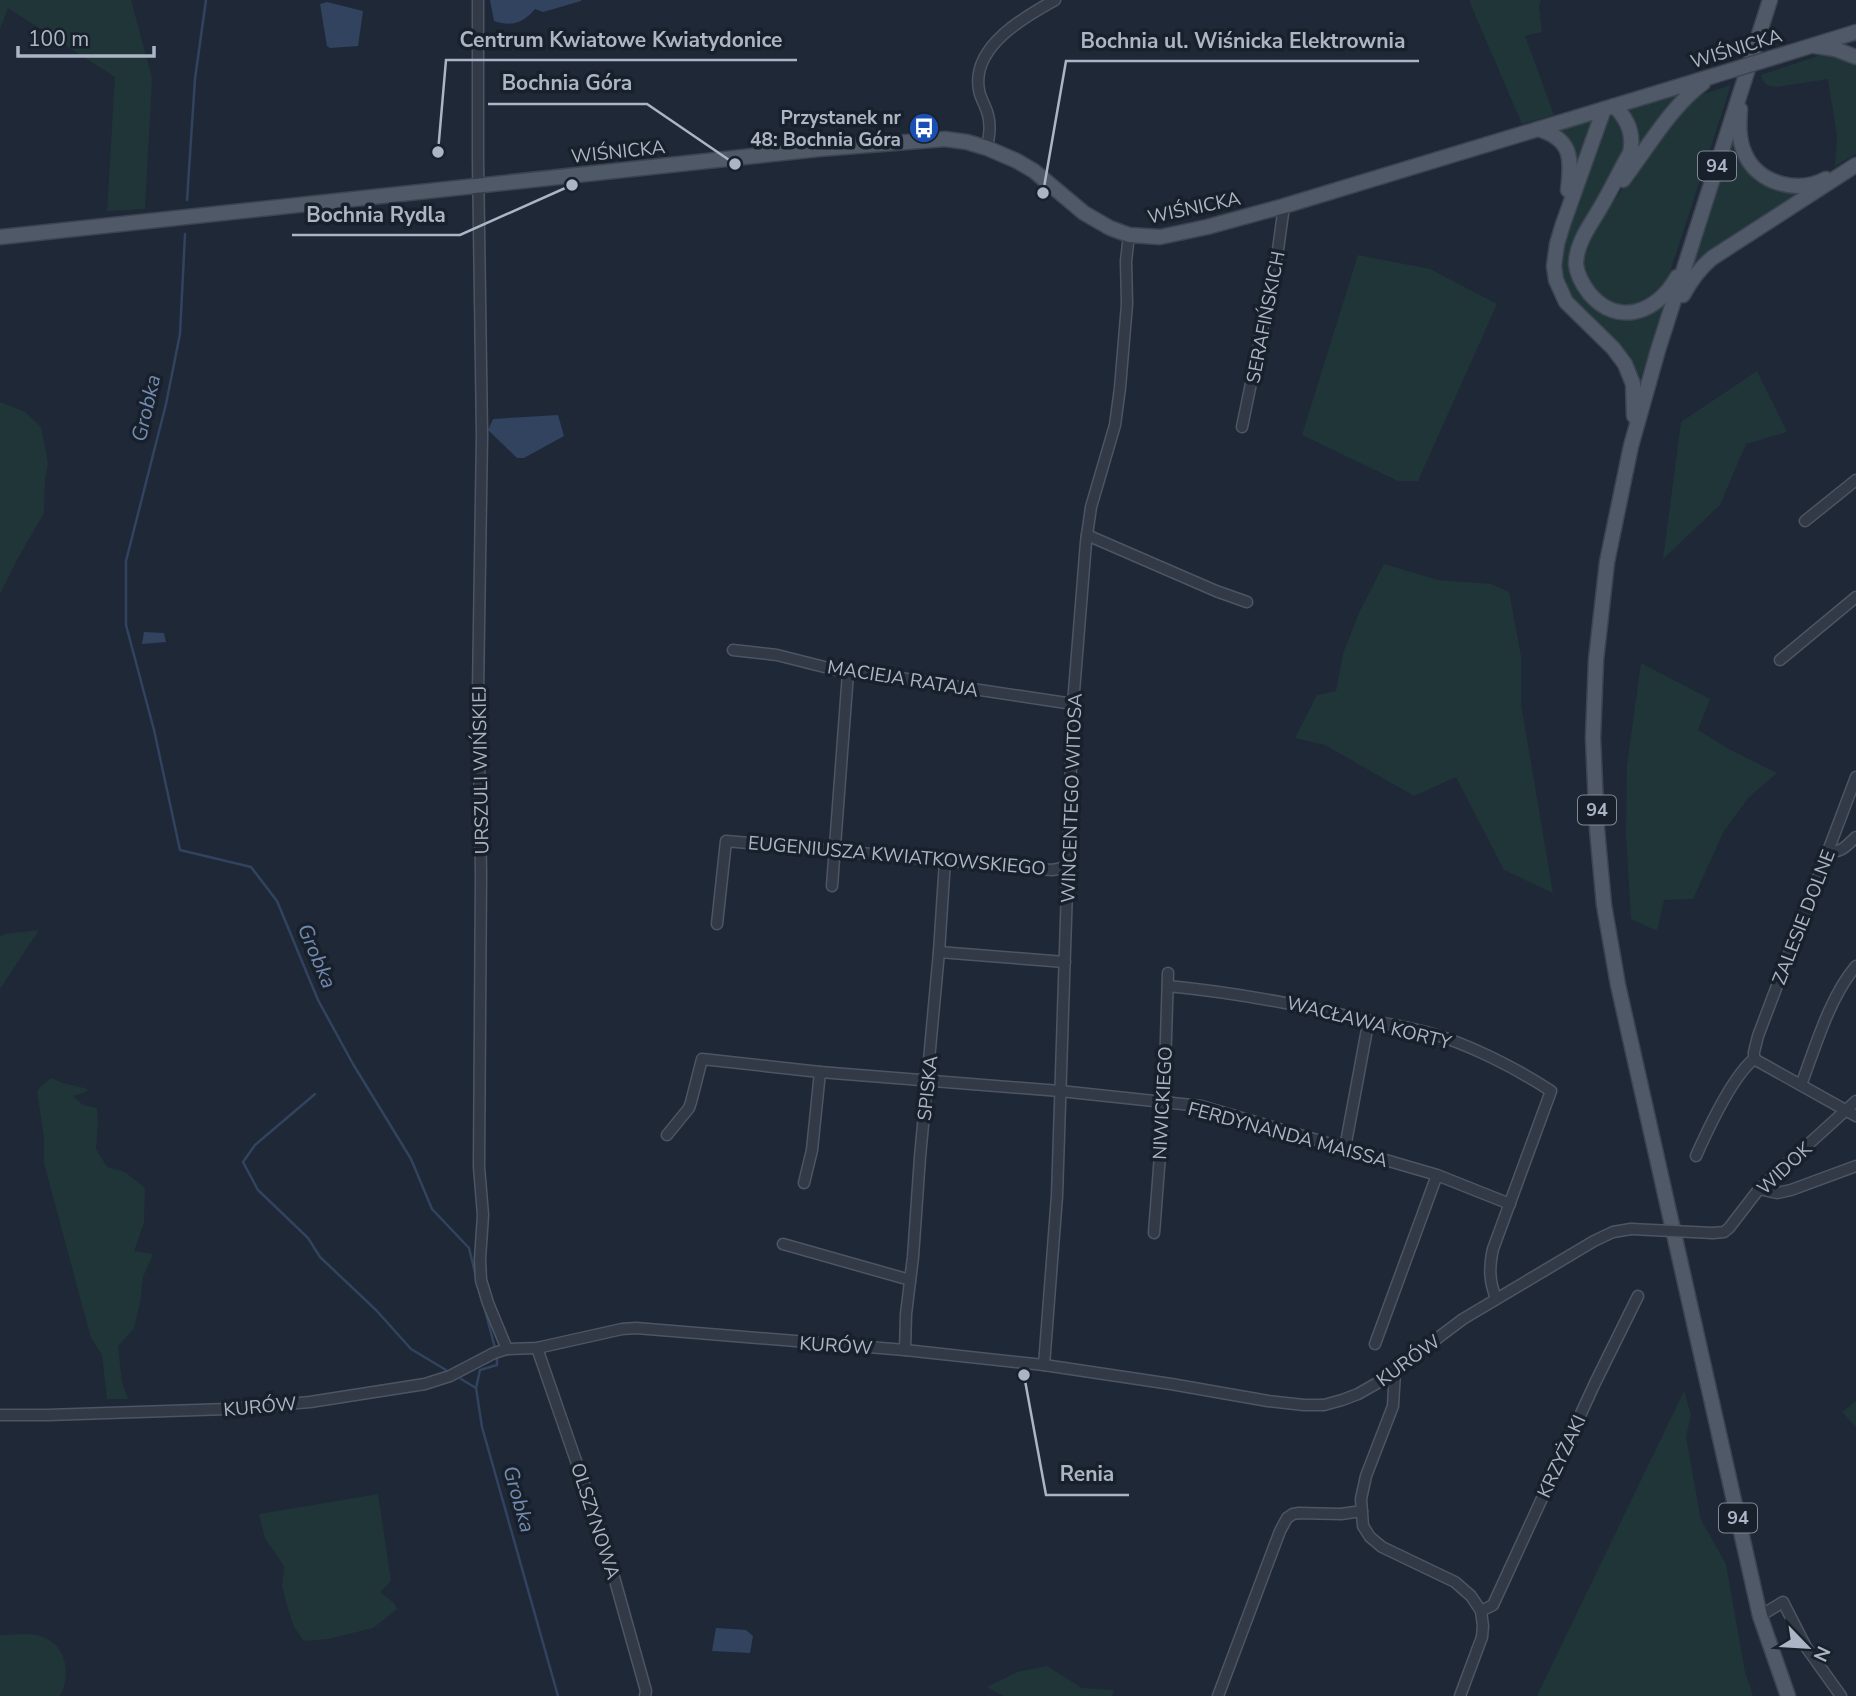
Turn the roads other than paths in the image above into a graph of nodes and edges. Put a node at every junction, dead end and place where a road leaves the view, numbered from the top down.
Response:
1 (478, 0) edge
2 (1055, 0) edge
3 (1770, 0) edge
4 (1856, 32) edge
5 (1810, 46) junction
6 (1856, 57) edge
7 (1713, 76) junction
8 (1741, 87) junction
9 (1609, 108) junction
10 (1538, 129) junction
11 (987, 148) junction
12 (1856, 159) edge
13 (1856, 165) edge
14 (479, 186) junction
15 (1284, 206) junction
16 (1598, 212) junction
17 (1563, 224) junction
18 (1129, 235) junction
19 (0, 237) edge
20 (1692, 244) junction
21 (1667, 324) junction
22 (1242, 427) dead end
23 (1631, 446) junction
24 (1856, 481) edge
25 (1805, 521) dead end
26 (1087, 536) junction
27 (1856, 597) edge
28 (1247, 602) dead end
29 (733, 650) dead end
30 (1780, 660) dead end
31 (848, 673) junction
32 (1073, 704) junction
33 (1856, 777) edge
34 (1856, 837) edge
35 (834, 850) junction
36 (1829, 851) junction
37 (944, 861) junction
38 (1068, 867) junction
39 (832, 886) dead end
40 (717, 924) dead end
41 (939, 952) junction
42 (1065, 962) junction
43 (1856, 966) edge
44 (1167, 973) dead end
45 (1168, 986) junction
46 (1374, 1021) junction
47 (1754, 1059) junction
48 (820, 1072) junction
49 (928, 1081) junction
50 (1801, 1085) junction
51 (1060, 1091) junction
52 (1856, 1101) edge
53 (1164, 1103) junction
54 (1851, 1114) edge
55 (667, 1135) dead end
56 (1345, 1148) junction
57 (1696, 1156) dead end
58 (1856, 1166) edge
59 (1437, 1175) junction
60 (804, 1183) dead end
61 (1759, 1189) junction
62 (1510, 1204) junction
63 (1154, 1233) dead end
64 (1713, 1233) joint
65 (783, 1244) dead end
66 (910, 1279) junction
67 (1638, 1296) dead end
68 (1496, 1298) junction
69 (1375, 1344) dead end
70 (537, 1348) junction
71 (905, 1350) junction
72 (501, 1351) junction
73 (1044, 1365) junction
74 (1395, 1371) junction
75 (1379, 1382) junction
76 (1393, 1392) junction
77 (0, 1415) edge
78 (1362, 1511) junction
79 (1481, 1611) junction
80 (1760, 1616) junction
81 (645, 1696) edge
82 (1217, 1696) edge
83 (1460, 1696) edge
84 (1788, 1696) edge
85 (1841, 1696) edge

1 - 14 street, URSZULI WIŃSKIEJ
2 - 11 street
3 - 8 main road, 94
4 - 5 main road, WIŚNICKA
5 - 6 main road
5 - 7 main road, WIŚNICKA, bridge
7 - 9 main road, WIŚNICKA
7 - 16 main road
8 - 12 main road
8 - 20 main road, 94
9 - 10 main road, WIŚNICKA
9 - 16 main road
9 - 17 main road
10 - 15 main road, WIŚNICKA
10 - 17 main road
11 - 14 main road, WIŚNICKA
11 - 18 main road, WIŚNICKA
13 - 21 main road
14 - 19 main road, WIŚNICKA
14 - 72 street, URSZULI WIŃSKIEJ
15 - 18 main road, WIŚNICKA
15 - 22 street, SERAFIŃSKICH
16 - 20 main road
17 - 23 main road
18 - 26 street, WINCENTEGO WITOSA
20 - 21 main road, 94
21 - 23 main road, 94
23 - 80 main road, 94
24 - 25 street
26 - 28 street
26 - 32 street, WINCENTEGO WITOSA
27 - 30 street
29 - 31 street, MACIEJA RATAJA
31 - 32 street, MACIEJA RATAJA
31 - 35 street
32 - 38 street, WINCENTEGO WITOSA
33 - 36 street, ZALESIE DOLNE
34 - 36 street
35 - 37 street, EUGENIUSZA KWIATKOWSKIEGO
35 - 39 street
35 - 40 street, EUGENIUSZA KWIATKOWSKIEGO
36 - 47 street, ZALESIE DOLNE
37 - 38 street, EUGENIUSZA KWIATKOWSKIEGO
37 - 41 street, SPISKA
38 - 42 street, WINCENTEGO WITOSA
41 - 42 street
41 - 49 street, SPISKA
42 - 51 street, WINCENTEGO WITOSA
43 - 50 street
44 - 45 street, NIWICKIEGO
45 - 46 street, WACŁAWA KORTY
45 - 53 street, NIWICKIEGO
46 - 56 street
46 - 62 street, WACŁAWA KORTY
47 - 50 street
47 - 57 street
48 - 49 street, FERDYNANDA MAISSA
48 - 55 street, FERDYNANDA MAISSA
48 - 60 street
49 - 51 street, FERDYNANDA MAISSA
49 - 66 street, SPISKA
50 - 54 street
51 - 53 street, FERDYNANDA MAISSA
51 - 73 street, WINCENTEGO WITOSA
52 - 54 street, WIDOK
53 - 56 street, FERDYNANDA MAISSA
53 - 63 street, NIWICKIEGO
54 - 61 street, WIDOK
56 - 59 street, FERDYNANDA MAISSA
58 - 61 street
59 - 62 street, FERDYNANDA MAISSA
59 - 69 street
61 - 64 street, WIDOK
62 - 68 street, WACŁAWA KORTY
64 - 68 street, KURÓW, bridge
65 - 66 street
66 - 71 street, SPISKA
67 - 79 street, KRZYŻAKI
68 - 74 street, KURÓW
70 - 71 street, KURÓW
70 - 72 street, KURÓW
70 - 81 street, OLSZYNOWA
71 - 73 street, KURÓW
72 - 77 street, KURÓW
73 - 75 street, KURÓW
74 - 75 street, KURÓW
74 - 76 street
75 - 76 street
76 - 78 street
78 - 79 street
78 - 82 street
79 - 83 street
80 - 84 main road, 94
80 - 85 street

